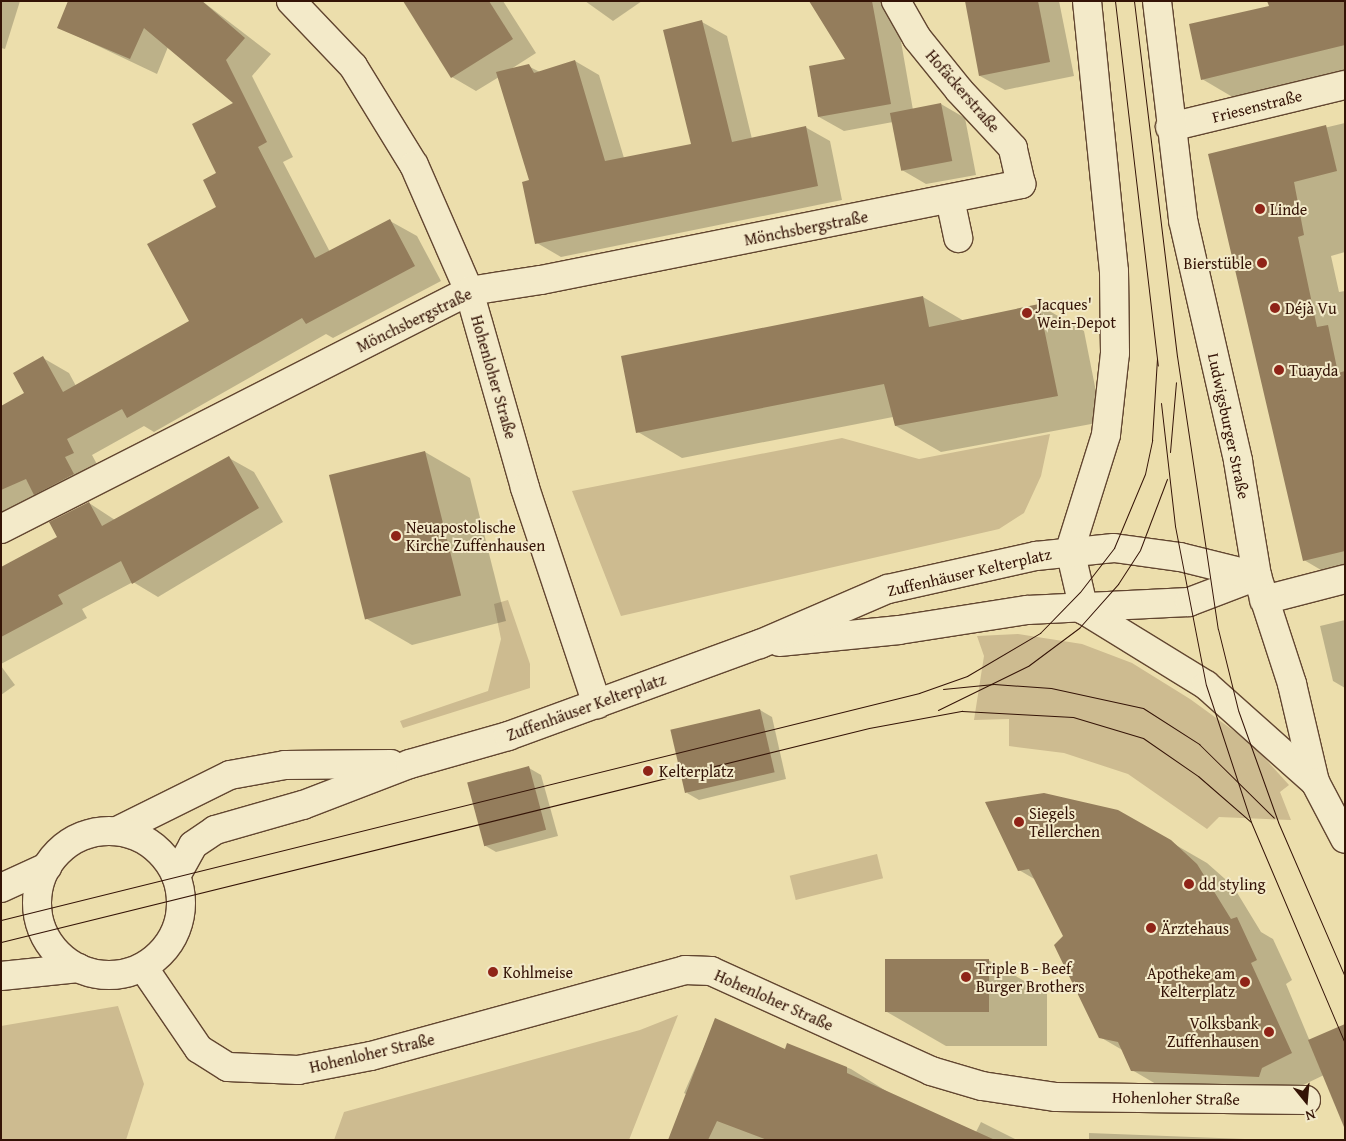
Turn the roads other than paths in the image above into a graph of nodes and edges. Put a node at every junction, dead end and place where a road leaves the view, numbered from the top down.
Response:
1 (291, 1) edge
2 (896, 1) edge
3 (1088, 1) edge
4 (1157, 1) edge
5 (1345, 85) edge
6 (1170, 127) junction
7 (1021, 184) joint
8 (950, 200) junction
9 (958, 238) dead end
10 (469, 290) junction
11 (1, 529) edge
12 (1070, 550) junction
13 (1345, 579) edge
14 (1261, 588) junction
15 (1084, 610) junction
16 (760, 644) junction
17 (597, 704) junction
18 (410, 764) junction
19 (1315, 782) junction
20 (118, 831) junction
21 (1345, 839) edge
22 (47, 867) junction
23 (176, 876) junction
24 (1, 888) edge
25 (143, 966) junction
26 (79, 968) junction
27 (1, 976) edge
28 (1306, 1100) dead end

1 - 10 main road, Hohenloher Straße
2 - 7 main road, Hofäckerstraße
3 - 12 main road, Zuffenhäuser Kelterplatz
4 - 6 main road, Ludwigsburger Straße
5 - 6 main road, Friesenstraße
6 - 14 main road, Ludwigsburger Straße
7 - 8 main road, Mönchsbergstraße
8 - 9 main road
8 - 10 main road, Mönchsbergstraße
10 - 11 main road, Mönchsbergstraße
10 - 17 main road, Hohenloher Straße
12 - 14 main road, Zuffenhäuser Kelterplatz
12 - 15 main road, Zuffenhäuser Kelterplatz
12 - 16 main road, Zuffenhäuser Kelterplatz
13 - 14 main road
14 - 15 main road, Zuffenhäuser Kelterplatz
14 - 19 main road, Ludwigsburger Straße
15 - 16 main road, Zuffenhäuser Kelterplatz
15 - 19 main road
16 - 17 main road, Zuffenhäuser Kelterplatz
17 - 18 main road, Zuffenhäuser Kelterplatz
18 - 20 main road, Zuffenhäuser Kelterplatz
18 - 23 main road, Zuffenhäuser Kelterplatz
19 - 21 main road, Ludwigsburger Straße
20 - 22 main road
20 - 23 main road
22 - 24 main road
22 - 26 main road
23 - 25 main road
25 - 26 main road
25 - 28 main road, Hohenloher Straße
26 - 27 main road

